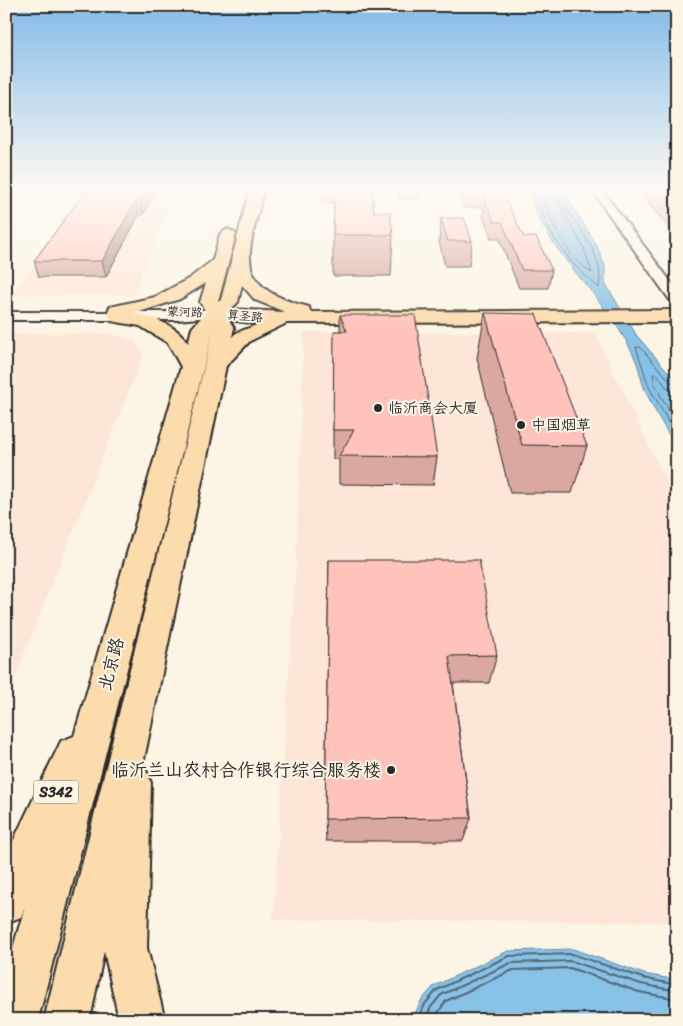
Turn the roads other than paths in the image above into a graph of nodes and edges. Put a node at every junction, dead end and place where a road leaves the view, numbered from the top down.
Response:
1 (228, 237) edge
2 (246, 237) edge
3 (631, 237) edge
4 (640, 237) edge
5 (240, 260) junction
6 (221, 261) junction
7 (677, 285) edge
8 (677, 300) edge
9 (6, 311) edge
10 (215, 313) junction
11 (116, 314) junction
12 (677, 314) edge
13 (311, 315) junction
14 (6, 316) edge
15 (203, 366) junction
16 (106, 682) junction
17 (136, 713) junction
18 (6, 902) edge
19 (15, 1020) edge
20 (67, 1020) edge
21 (142, 1020) edge

1 - 6 main road, 北京路
2 - 5 main road
3 - 8 street
4 - 7 street
5 - 10 main road
5 - 13 main road
6 - 10 main road, 北京路
6 - 11 main road
9 - 11 street, 蒙河路
10 - 11 street, 蒙河路
10 - 13 main road, 算圣路
10 - 15 main road, 北京路
11 - 14 street, 蒙河路
11 - 15 main road
12 - 13 main road, 算圣路
13 - 15 main road
15 - 16 main road, 北京路
15 - 17 main road, 北京路
16 - 18 main road, S342
16 - 19 main road, 北京路
17 - 20 main road, 北京路
17 - 21 main road

